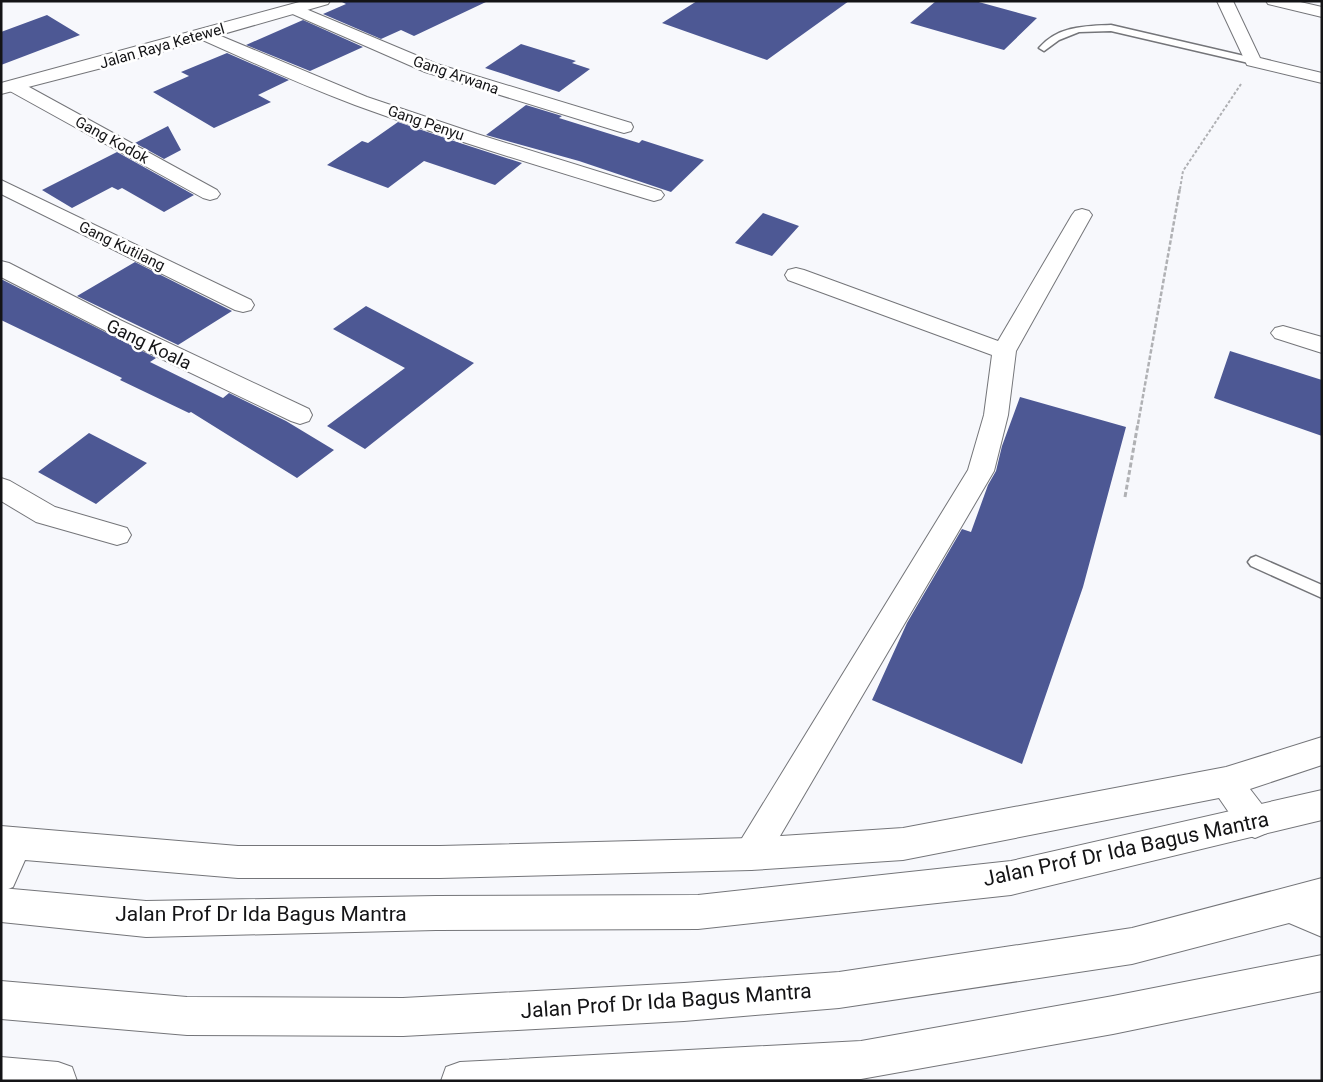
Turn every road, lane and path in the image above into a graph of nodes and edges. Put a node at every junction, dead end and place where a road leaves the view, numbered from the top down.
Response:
1 (322, 1) edge
2 (1225, 1) edge
3 (1274, 1) edge
4 (294, 9) junction
5 (1322, 12) edge
6 (204, 34) junction
7 (1044, 48) dead end
8 (1253, 61) junction
9 (1322, 78) edge
10 (8, 88) edge
11 (624, 128) dead end
12 (1, 186) edge
13 (210, 194) dead end
14 (654, 194) dead end
15 (1082, 215) dead end
16 (1, 268) edge
17 (796, 275) dead end
18 (243, 305) dead end
19 (1283, 333) dead end
20 (1322, 345) edge
21 (1004, 352) junction
22 (300, 415) dead end
23 (1, 488) edge
24 (1125, 497) dead end
25 (117, 535) dead end
26 (1256, 562) dead end
27 (1322, 592) edge
28 (1322, 751) edge
29 (1226, 782) junction
30 (1322, 805) edge
31 (1255, 822) junction
32 (9, 842) edge
33 (752, 854) junction
34 (1, 875) edge
35 (1, 905) edge
36 (1311, 906) edge
37 (1322, 973) edge
38 (1, 1000) edge
39 (857, 1070) edge
40 (1, 1076) edge
41 (58, 1081) edge
42 (460, 1081) edge

1 - 4 main road, Jalan Raya Ketewel
2 - 8 main road
3 - 5 main road
4 - 6 main road, Jalan Raya Ketewel
4 - 11 main road, Gang Arwana
6 - 10 main road, Jalan Raya Ketewel
6 - 14 main road, Gang Penyu
7 - 8 lane
8 - 9 main road
8 - 24 path
10 - 13 main road, Gang Kodok
12 - 18 main road, Gang Kutilang
15 - 21 main road
16 - 22 main road, Gang Koala
17 - 21 main road
19 - 20 main road
21 - 33 main road
23 - 25 main road
26 - 27 lane
28 - 29 main road
29 - 31 main road
29 - 33 main road
30 - 31 main road, Jalan Prof Dr Ida Bagus Mantra
31 - 35 main road, Jalan Prof Dr Ida Bagus Mantra
32 - 33 main road
32 - 34 main road
36 - 38 main road, Jalan Prof Dr Ida Bagus Mantra
37 - 39 main road
39 - 42 main road
40 - 41 main road

